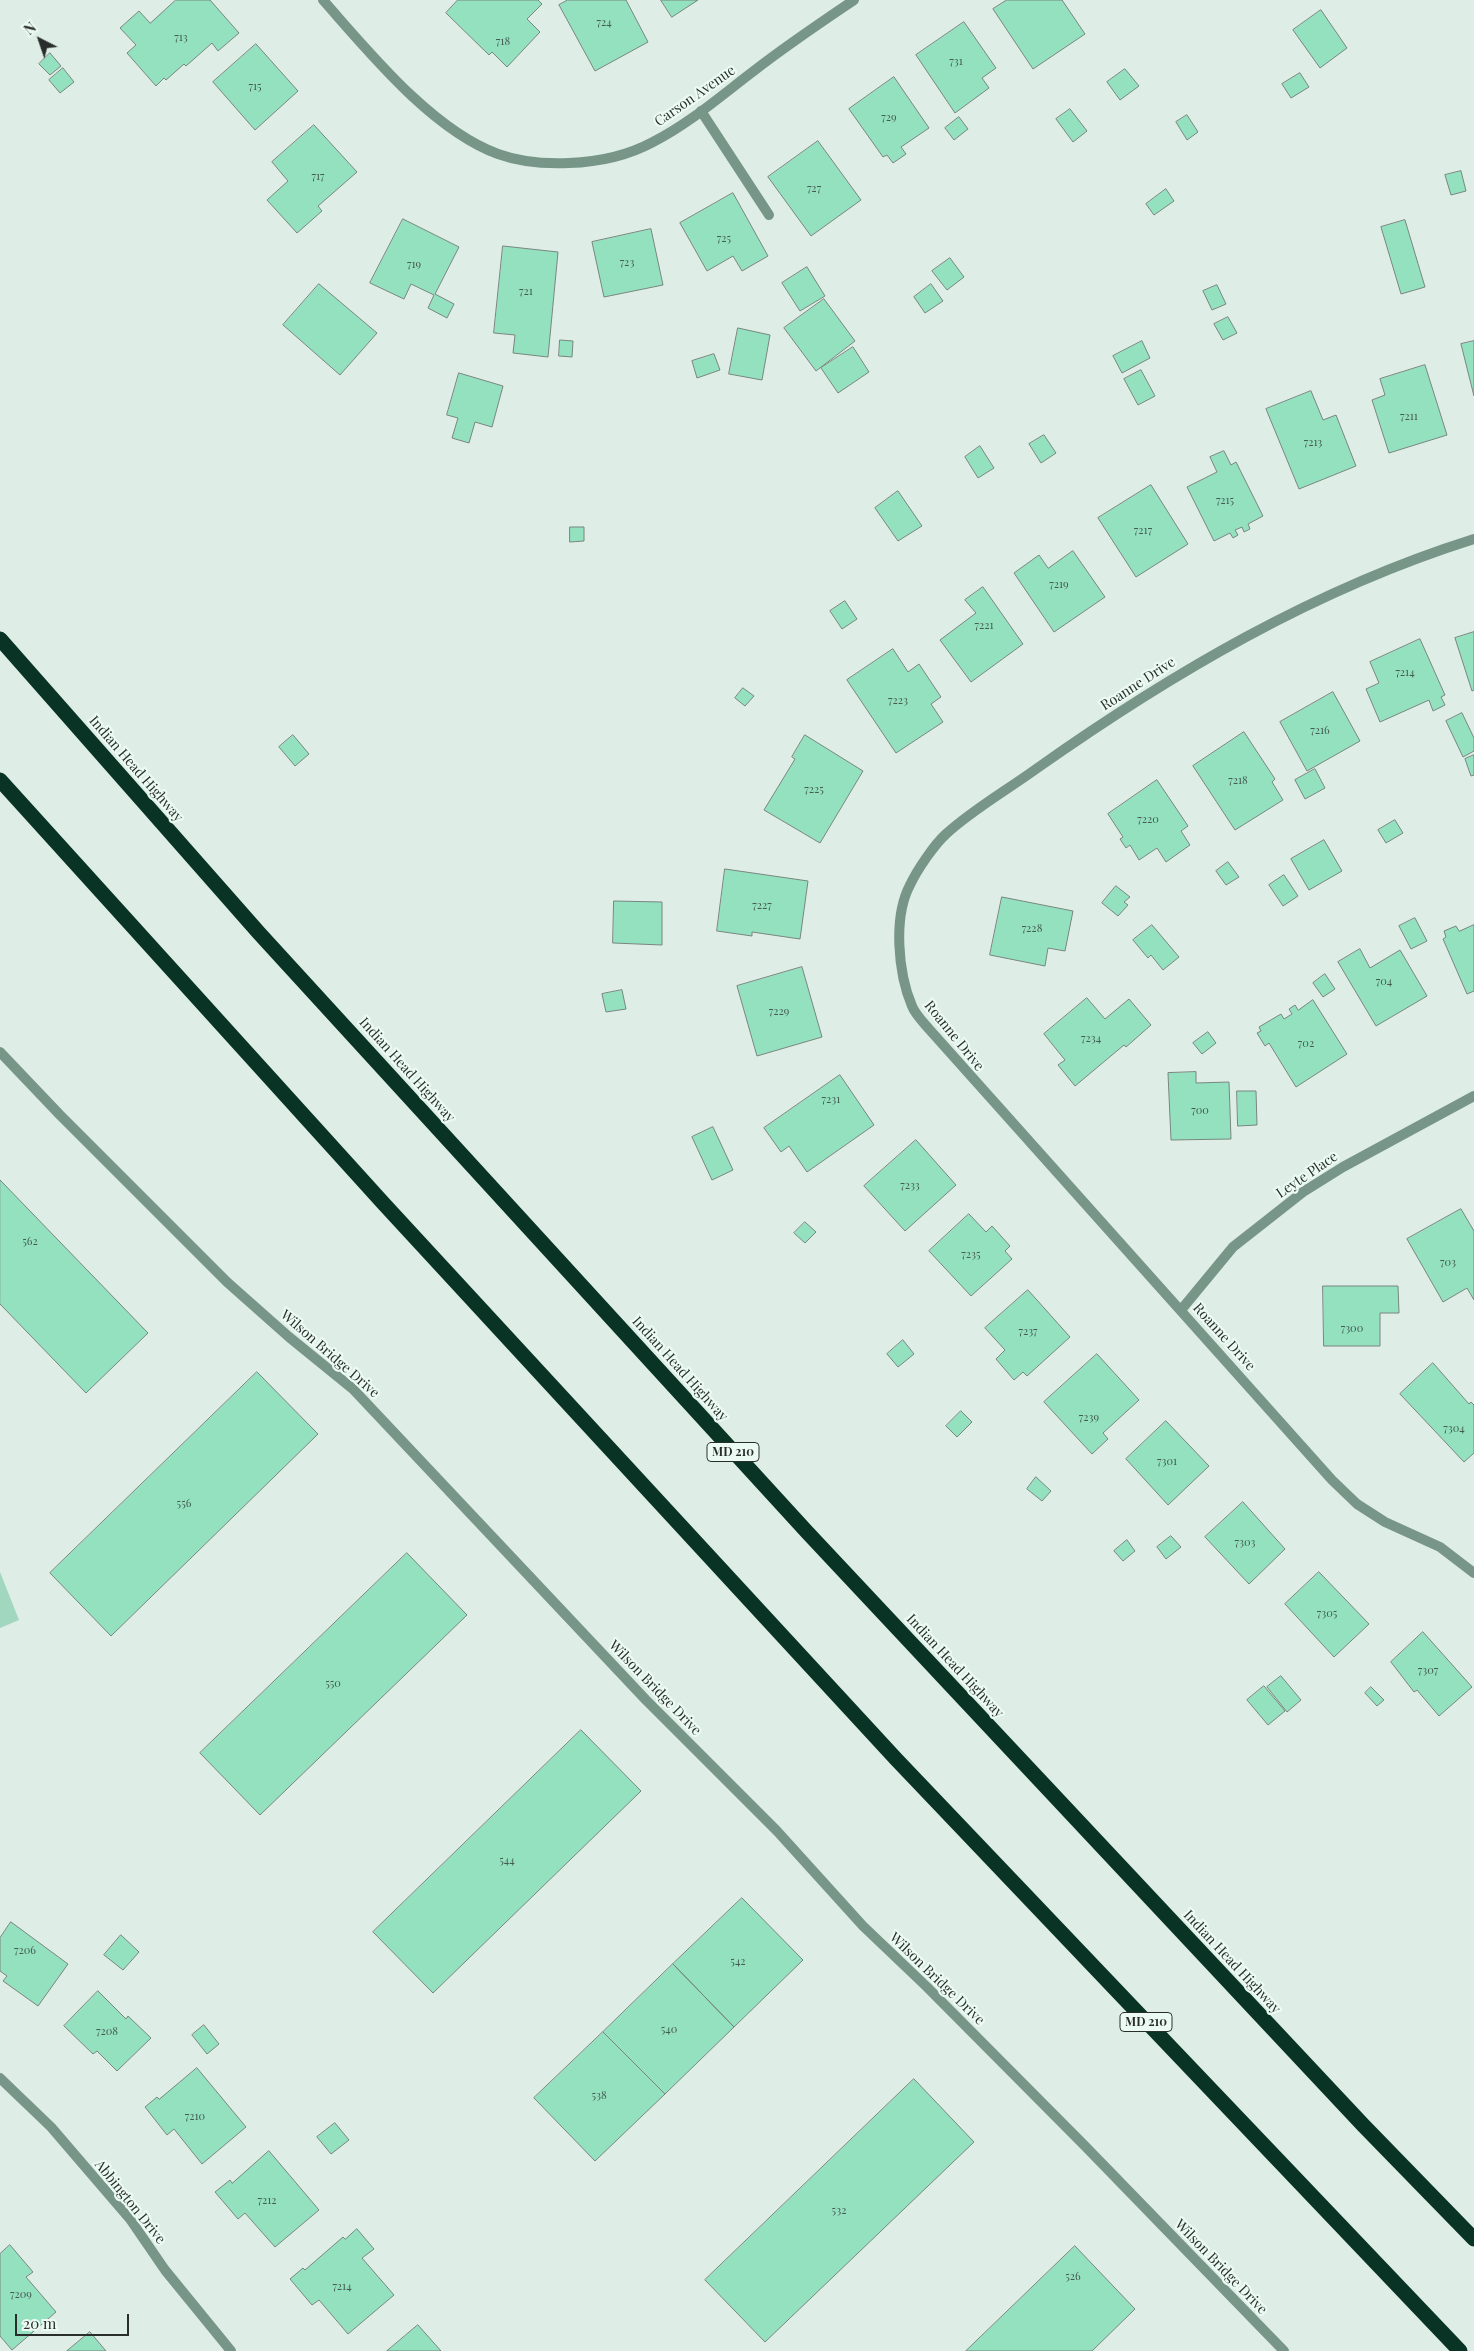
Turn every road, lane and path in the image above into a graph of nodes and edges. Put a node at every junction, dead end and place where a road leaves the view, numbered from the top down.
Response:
1 (323, 0) edge
2 (854, 0) edge
3 (701, 111) junction
4 (769, 215) dead end
5 (1474, 539) edge
6 (0, 639) edge
7 (0, 780) edge
8 (0, 1052) edge
9 (1474, 1096) edge
10 (1181, 1310) junction
11 (1474, 1573) edge
12 (0, 2078) edge
13 (1474, 2239) edge
14 (231, 2351) edge
15 (1284, 2351) edge
16 (1460, 2351) edge

1 - 3 street, Carson Avenue
2 - 3 street, Carson Avenue
3 - 4 street
5 - 10 street, Roanne Drive
6 - 13 highway, Indian Head Highway / MD 210
7 - 16 highway, MD 210
8 - 15 street, Wilson Bridge Drive
9 - 10 street, Leyte Place
10 - 11 street, Roanne Drive
12 - 14 street, Abbington Drive

